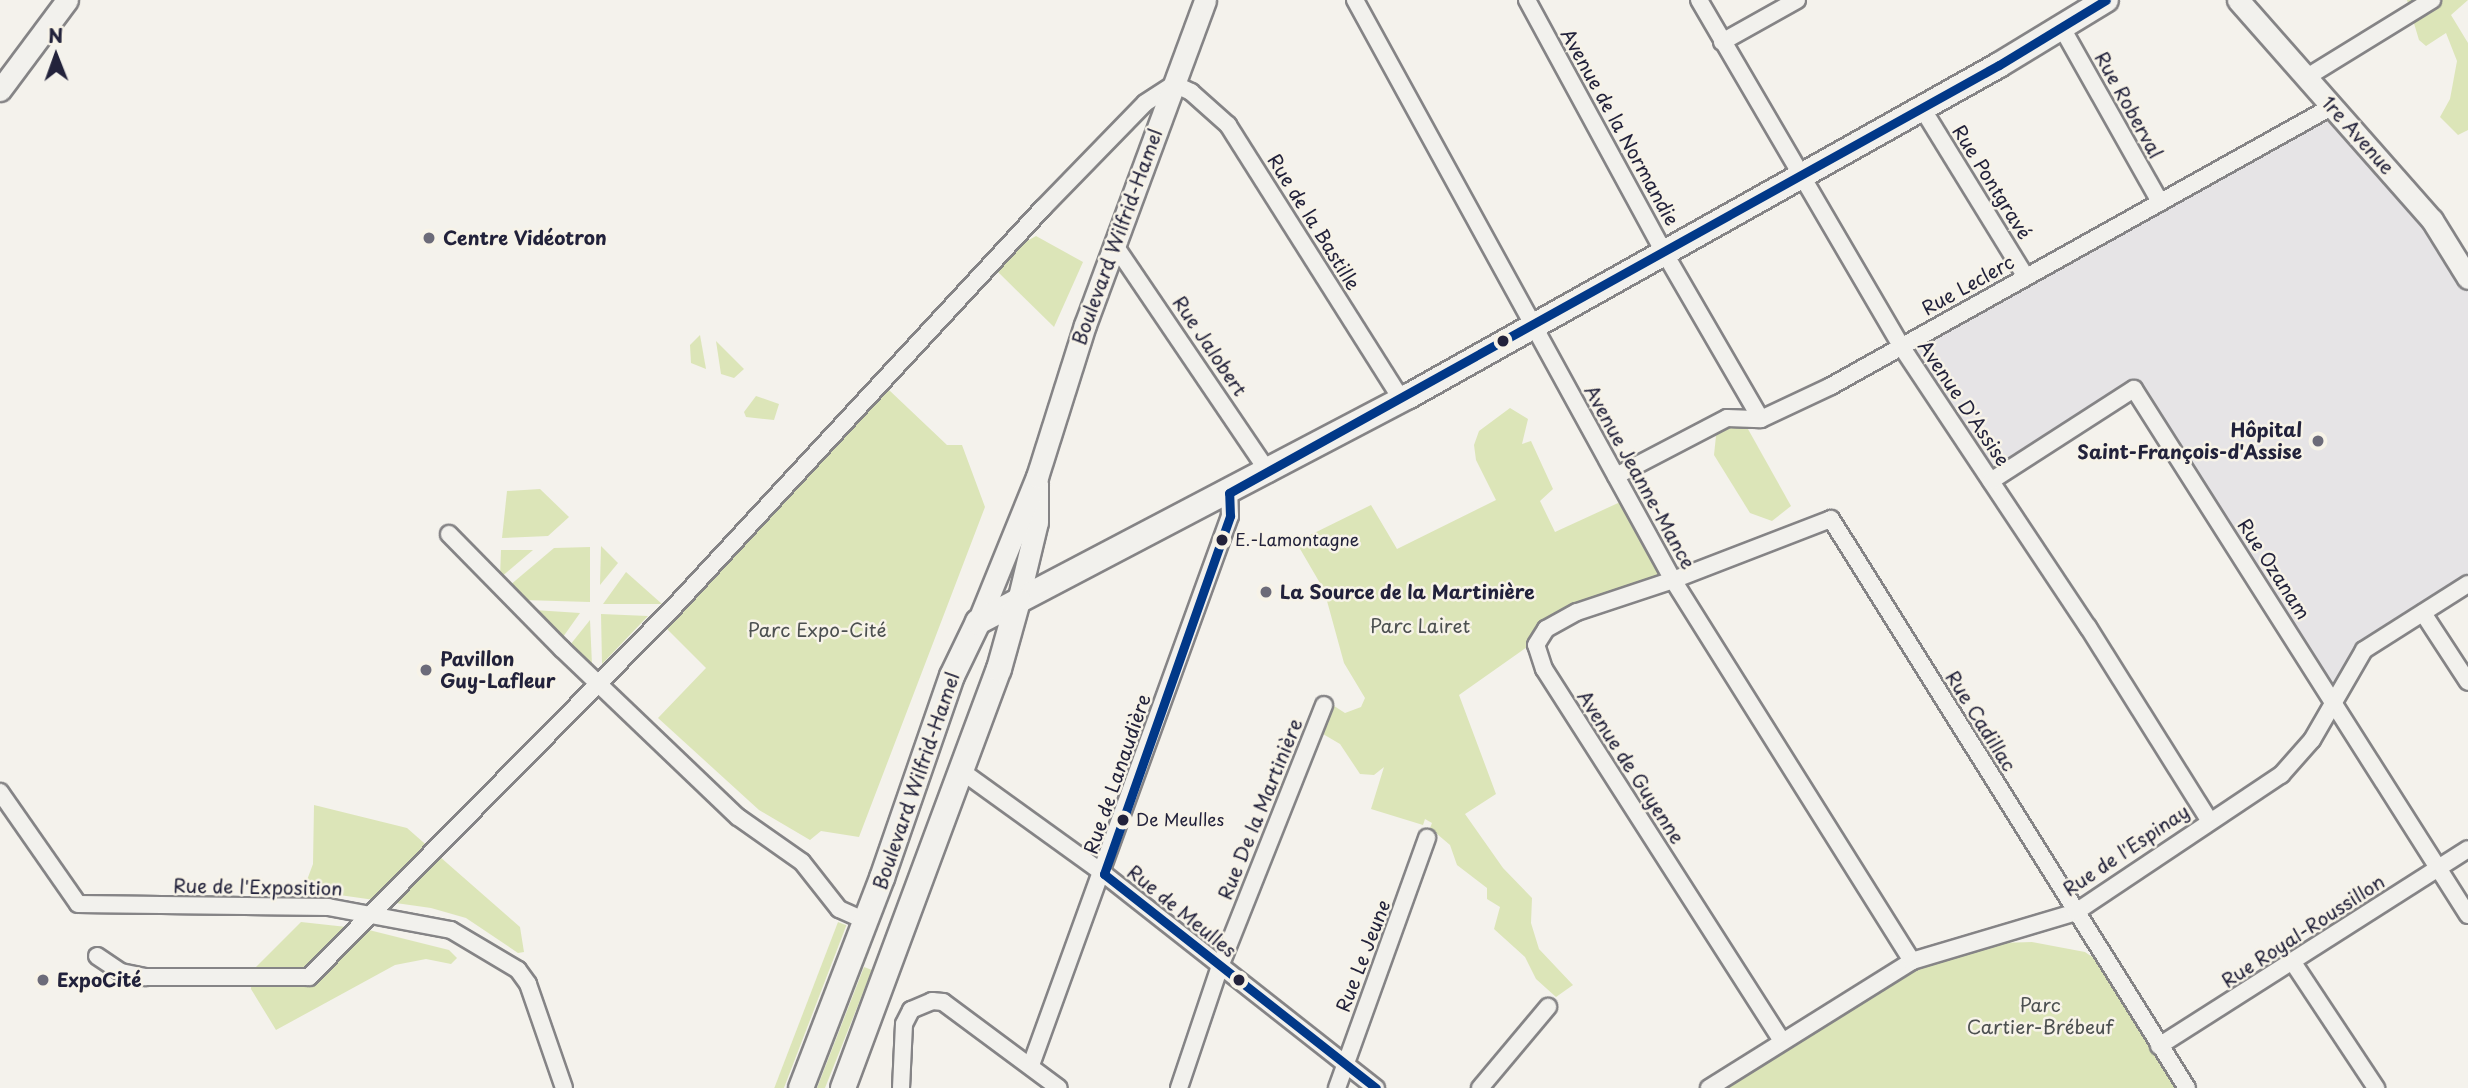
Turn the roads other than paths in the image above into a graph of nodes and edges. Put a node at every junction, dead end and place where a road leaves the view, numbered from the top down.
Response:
1 (66, 0) edge
2 (1205, 0) edge
3 (1355, 0) edge
4 (1527, 0) edge
5 (1699, 0) edge
6 (1797, 0) edge
7 (2106, 0) edge
8 (2238, 0) edge
9 (2432, 0) edge
10 (2062, 28) junction
11 (1722, 42) junction
12 (2307, 77) junction
13 (1174, 84) junction
14 (0, 90) edge
15 (2331, 107) junction
16 (1922, 108) junction
17 (1800, 176) junction
18 (2160, 202) junction
19 (1114, 244) junction
20 (1664, 252) junction
21 (2467, 275) edge
22 (2026, 277) junction
23 (1532, 326) junction
24 (1901, 346) junction
25 (1402, 400) junction
26 (1762, 418) junction
27 (1269, 473) junction
28 (1616, 476) junction
29 (1037, 477) junction
30 (1991, 481) junction
31 (1229, 493) junction
32 (449, 534) dead end
33 (1673, 580) junction
34 (2468, 584) edge
35 (1018, 601) junction
36 (2423, 613) junction
37 (978, 622) junction
38 (597, 682) junction
39 (2468, 682) edge
40 (2333, 700) junction
41 (1324, 705) dead end
42 (960, 770) junction
43 (0, 792) edge
44 (2209, 820) junction
45 (1427, 838) dead end
46 (2468, 849) edge
47 (2438, 868) junction
48 (1104, 874) junction
49 (2076, 912) junction
50 (373, 913) junction
51 (2468, 915) edge
52 (866, 921) junction
53 (97, 956) dead end
54 (1912, 961) junction
55 (2294, 964) junction
56 (1219, 969) junction
57 (1548, 1007) dead end
58 (1782, 1041) junction
59 (2159, 1046) junction
60 (1031, 1065) junction
61 (1344, 1065) junction
62 (564, 1088) edge
63 (801, 1088) edge
64 (843, 1088) edge
65 (901, 1088) edge
66 (1059, 1088) edge
67 (1180, 1088) edge
68 (1337, 1088) edge
69 (1376, 1088) edge
70 (1480, 1088) edge
71 (1709, 1088) edge
72 (2187, 1088) edge
73 (2376, 1088) edge

1 - 14 street
2 - 13 street, Boulevard Wilfrid-Hamel
3 - 23 street, Avenue Jeanne-Mance
4 - 20 street, Avenue de la Normandie
5 - 11 street, Avenue D'Assise
6 - 11 street
7 - 10 main road
8 - 12 street, 1re Avenue
9 - 12 street
10 - 16 main road
10 - 18 street, Rue Roberval
11 - 17 street, Avenue D'Assise
12 - 15 street, 1re Avenue
13 - 19 street, Boulevard Wilfrid-Hamel
13 - 25 street, Rue de la Bastille
13 - 38 street
15 - 18 street, Rue Leclerc
15 - 21 street, 1re Avenue
16 - 17 main road
16 - 22 street, Rue Pontgravé
17 - 20 main road
17 - 24 street, Avenue D'Assise
18 - 22 street, Rue Leclerc
19 - 27 street, Rue Jalobert
19 - 29 street, Boulevard Wilfrid-Hamel
20 - 23 main road
20 - 26 street, Avenue de la Normandie
22 - 24 street, Rue Leclerc
23 - 25 main road
23 - 28 street, Avenue Jeanne-Mance
24 - 26 street, Rue Leclerc
24 - 30 street, Avenue D'Assise
25 - 27 main road
26 - 28 street, Rue Leclerc
27 - 31 main road
28 - 33 street, Avenue Jeanne-Mance
29 - 35 street, Boulevard Wilfrid-Hamel
29 - 37 street, Boulevard Wilfrid-Hamel
30 - 40 street, Rue Ozanam
30 - 44 street, Avenue D'Assise
31 - 35 main road
31 - 48 street, Rue de Lanaudière
32 - 38 street
33 - 49 street, Rue Cadillac
33 - 54 street, Avenue Jeanne-Mance
33 - 58 street, Avenue de Guyenne
34 - 36 street, Rue de l'Espinay
35 - 37 main road
35 - 42 main road, Boulevard Wilfrid-Hamel
36 - 39 street
36 - 40 street, Rue de l'Espinay
37 - 52 main road, Boulevard Wilfrid-Hamel
38 - 50 street
38 - 52 street
40 - 44 street, Rue de l'Espinay
40 - 47 street, Rue Ozanam
41 - 56 street, Rue De la Martinière
42 - 48 street, Rue de Meulles
42 - 64 main road, Boulevard Wilfrid-Hamel
43 - 50 street, Rue de l'Exposition
44 - 49 street, Rue de l'Espinay
45 - 61 street, Rue Le Jeune
46 - 47 street, Rue Royal-Roussillon
47 - 51 street, Rue Ozanam
47 - 55 street, Rue Royal-Roussillon
48 - 56 street, Rue de Meulles
48 - 60 street, Rue de Lanaudière
49 - 54 street, Rue de l'Espinay
49 - 59 street, Rue Cadillac
50 - 53 street
50 - 62 street, Rue de l'Exposition
52 - 63 main road, Boulevard Wilfrid-Hamel
54 - 58 street, Rue de l'Espinay
55 - 59 street, Rue Royal-Roussillon
55 - 73 street
56 - 61 street, Rue de Meulles
56 - 67 street, Rue De la Martinière
57 - 70 street
58 - 71 street, Rue de l'Espinay
59 - 72 street, Rue Cadillac
60 - 65 street
60 - 66 street
61 - 68 street, Rue Le Jeune
61 - 69 street, Rue de Meulles

